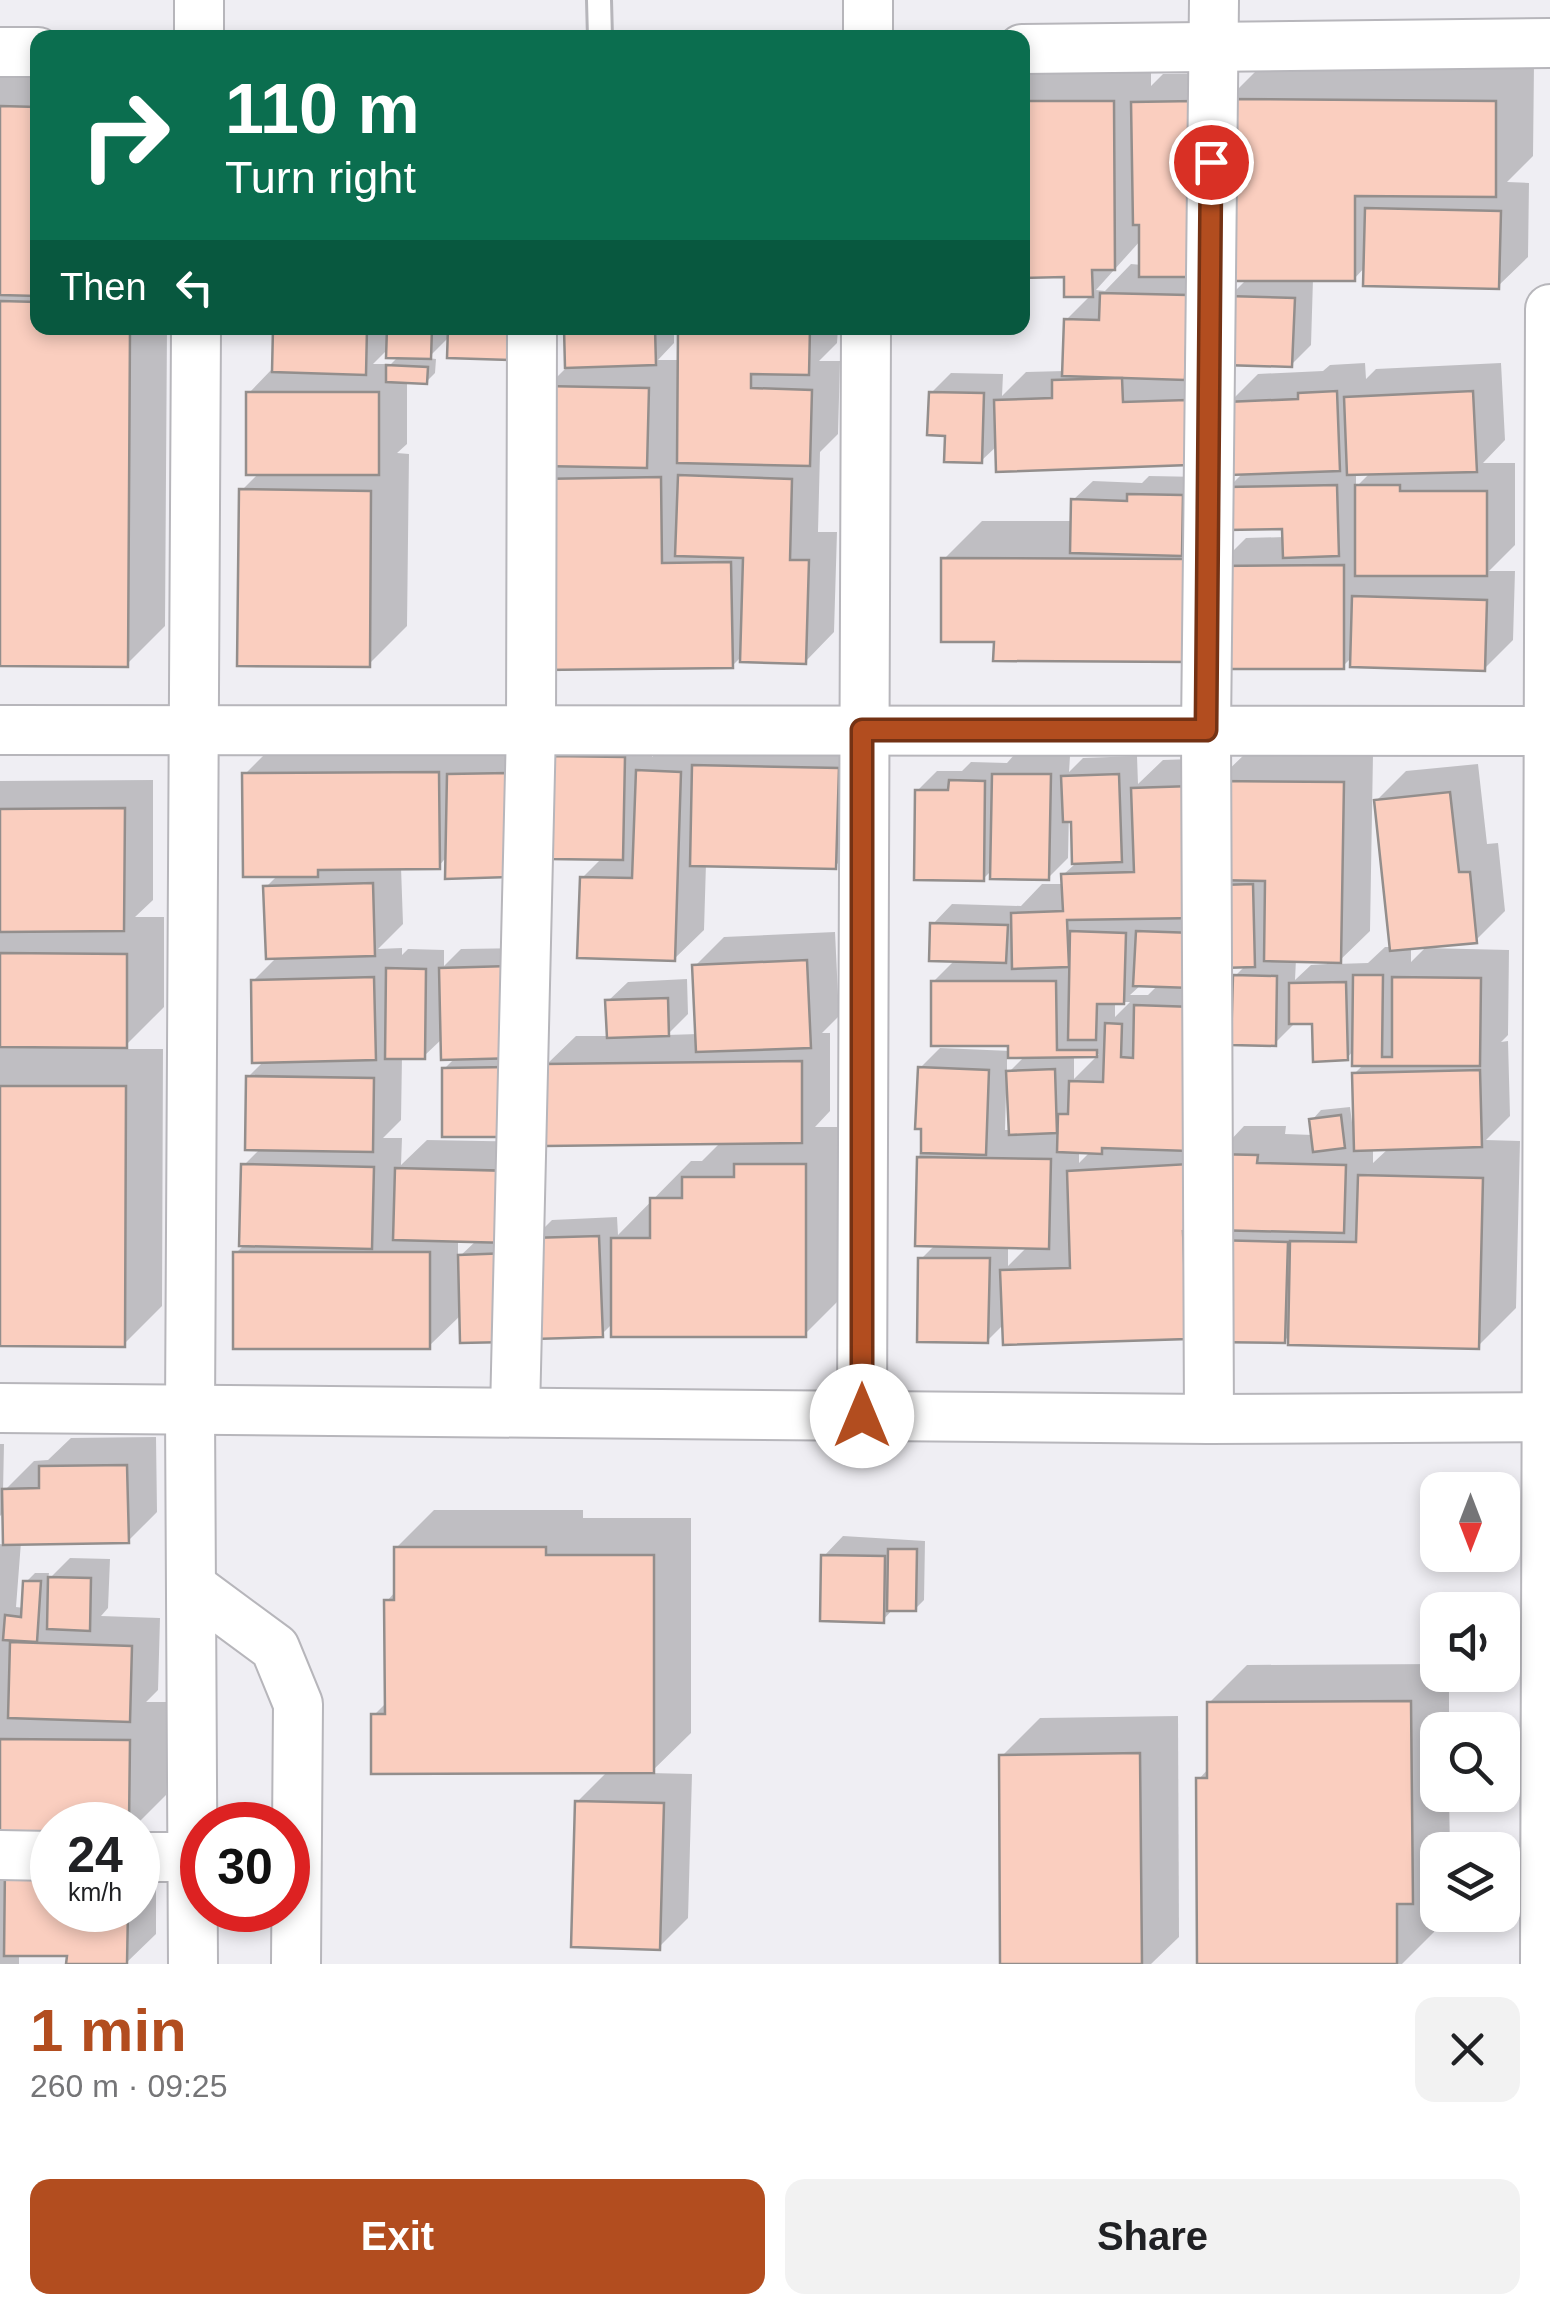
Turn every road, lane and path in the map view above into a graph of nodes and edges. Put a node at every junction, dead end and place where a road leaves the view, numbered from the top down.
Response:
1 (199, 0) edge
2 (599, 0) edge
3 (868, 0) edge
4 (1214, 22) edge
5 (199, 30) edge
6 (600, 30) edge
7 (868, 30) edge
8 (1550, 44) edge
9 (1030, 48) edge
10 (0, 52) edge
11 (30, 52) edge
12 (1550, 309) edge
13 (196, 335) edge
14 (532, 335) edge
15 (866, 335) edge
16 (531, 728) junction
17 (0, 730) edge
18 (192, 730) junction
19 (862, 730) junction
20 (1206, 730) junction
21 (1548, 730) edge
22 (0, 1408) edge
23 (190, 1411) junction
24 (515, 1412) junction
25 (862, 1416) junction
26 (1548, 1417) edge
27 (1209, 1419) junction
28 (191, 1586) junction
29 (192, 1802) edge
30 (1548, 1854) edge
31 (0, 1855) edge
32 (30, 1856) edge
33 (193, 1932) edge
34 (194, 1964) edge
35 (296, 1964) edge
36 (1545, 1964) edge

1 - 5 street
2 - 6 lane
3 - 7 street
4 - 8 street
4 - 9 street
4 - 20 street
10 - 11 street
12 - 21 street
13 - 18 street
14 - 16 street
15 - 19 street
16 - 18 street
16 - 19 street
16 - 24 street
17 - 18 street
18 - 23 street
19 - 20 street
19 - 25 street
20 - 21 street
20 - 27 street
21 - 26 street
22 - 23 street
23 - 24 street
23 - 28 street
24 - 25 street
25 - 27 street
26 - 27 street
26 - 30 street
28 - 29 street
28 - 35 street
30 - 36 street
31 - 32 street
33 - 34 street

